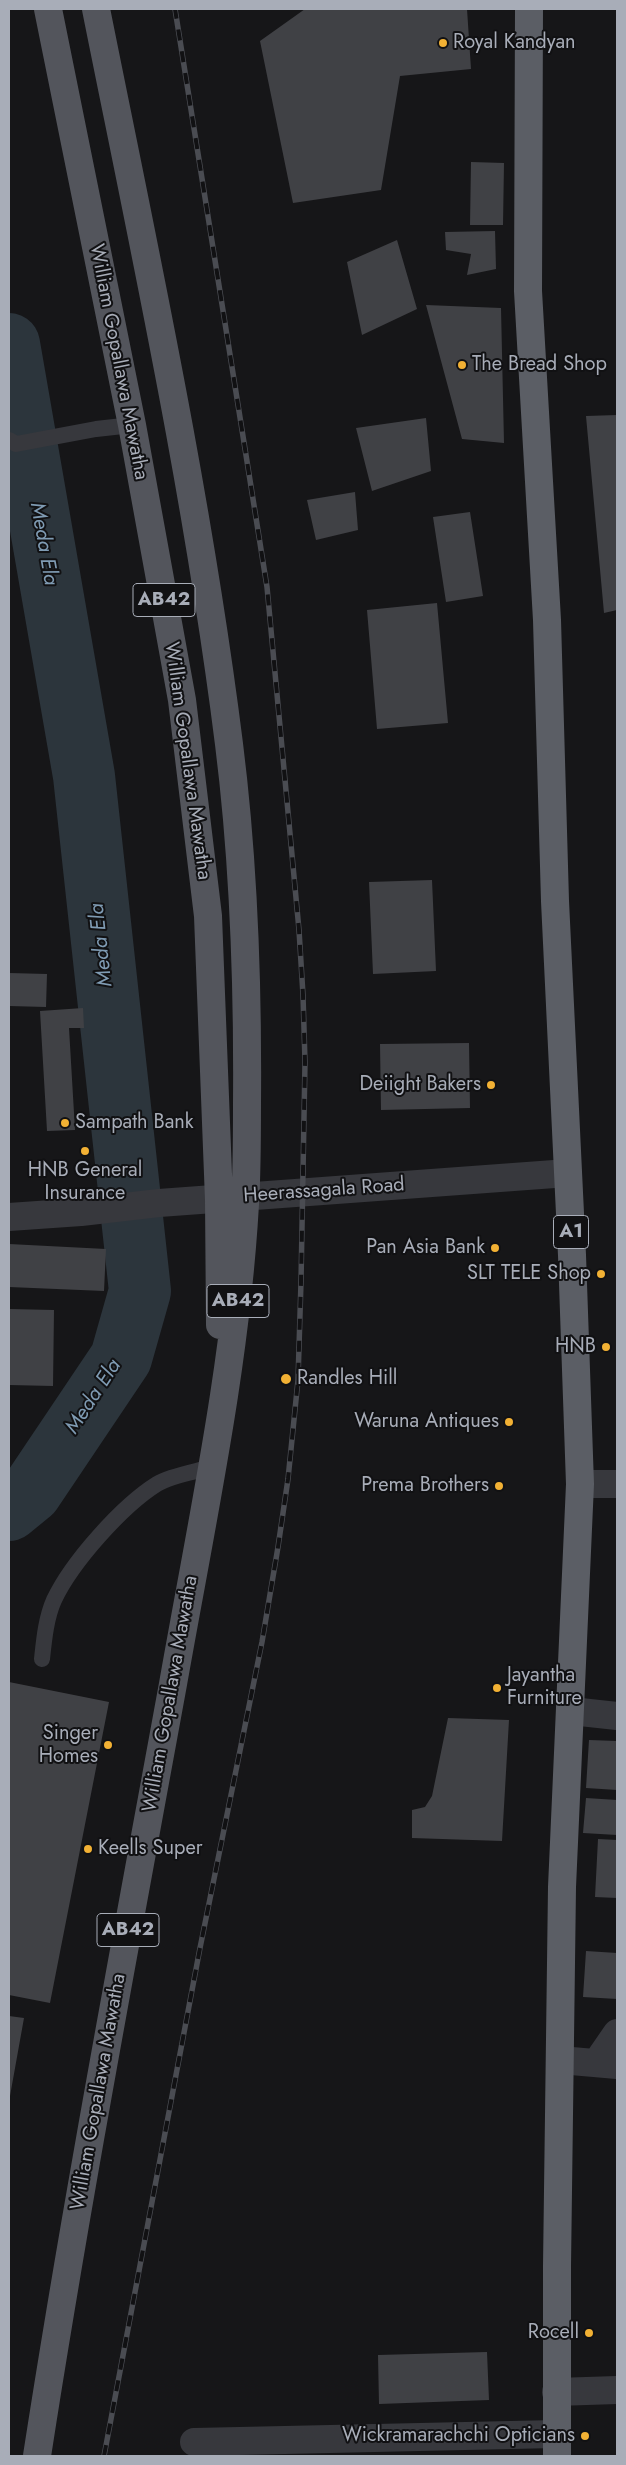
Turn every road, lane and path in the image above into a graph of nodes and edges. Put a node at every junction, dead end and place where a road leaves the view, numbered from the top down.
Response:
1 (48, 9) edge
2 (96, 9) edge
3 (528, 9) edge
4 (132, 424) junction
5 (13, 442) edge
6 (568, 1172) junction
7 (246, 1197) junction
8 (219, 1200) junction
9 (9, 1217) edge
10 (221, 1404) junction
11 (212, 1468) junction
12 (580, 1484) junction
13 (617, 1484) edge
14 (42, 1659) dead end
15 (571, 1711) junction
16 (617, 1716) edge
17 (617, 2033) edge
18 (560, 2060) junction
19 (607, 2063) edge
20 (617, 2390) edge
21 (556, 2392) junction
22 (194, 2442) dead end
23 (557, 2445) edge
24 (37, 2456) edge

1 - 4 main road, William Gopallawa Mawatha / AB42
2 - 7 main road, William Gopallawa Mawatha / AB42
3 - 6 highway, A1
4 - 5 lane
4 - 8 main road, William Gopallawa Mawatha / AB42
6 - 7 street, Heerassagala Road
6 - 12 highway, A1
7 - 8 street, Heerassagala Road
7 - 10 main road, William Gopallawa Mawatha / AB42
8 - 9 street, Heerassagala Road
8 - 10 main road, William Gopallawa Mawatha / AB42
10 - 11 main road, William Gopallawa Mawatha / AB42
11 - 14 lane
11 - 24 main road, William Gopallawa Mawatha / AB42
12 - 13 street
12 - 15 highway, A1
15 - 16 street
15 - 18 highway, A1
17 - 19 street
18 - 19 street
18 - 21 highway, A1
20 - 21 street
21 - 23 highway, A1
22 - 23 street

